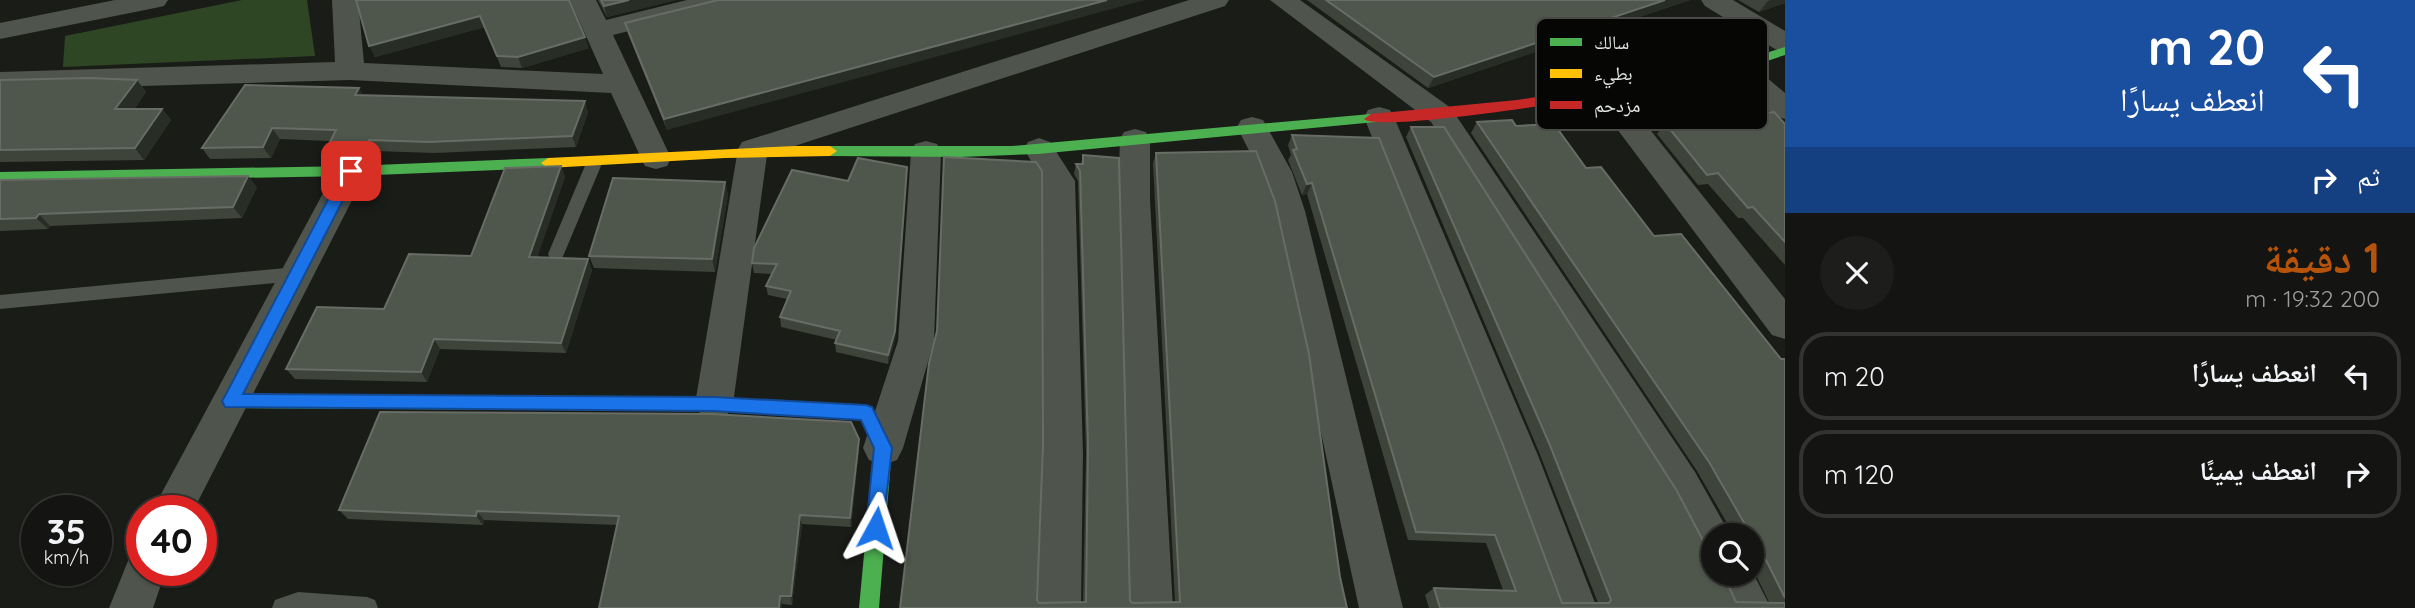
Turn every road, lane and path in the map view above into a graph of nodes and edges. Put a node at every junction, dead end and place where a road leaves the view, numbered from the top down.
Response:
1 (155, 0) edge
2 (345, 0) edge
3 (583, 0) edge
4 (720, 0) edge
5 (1283, 0) edge
6 (1714, 0) edge
7 (1208, 1) edge
8 (44, 11) edge
9 (1744, 18) edge
10 (597, 30) junction
11 (0, 31) edge
12 (1768, 33) edge
13 (1785, 43) edge
14 (1785, 51) edge
15 (1768, 57) edge
16 (350, 71) junction
17 (0, 81) edge
18 (621, 83) junction
19 (1768, 94) edge
20 (1536, 103) edge
21 (1785, 109) edge
22 (1441, 115) junction
23 (1379, 117) junction
24 (1252, 127) junction
25 (1634, 130) edge
26 (1135, 139) junction
27 (753, 149) junction
28 (1039, 149) junction
29 (926, 152) junction
30 (656, 158) junction
31 (595, 160) junction
32 (351, 171) junction
33 (0, 177) edge
34 (556, 254) dead end
35 (296, 274) junction
36 (0, 302) edge
37 (1785, 325) edge
38 (231, 401) junction
39 (714, 404) junction
40 (883, 448) junction
41 (181, 495) edge
42 (1702, 523) edge
43 (139, 586) edge
44 (1737, 586) edge
45 (131, 608) edge
46 (283, 608) edge
47 (367, 608) edge
48 (869, 608) edge
49 (1059, 608) edge
50 (1152, 608) edge
51 (1381, 608) edge
52 (1575, 608) edge
53 (1749, 608) edge

1 - 8 street
2 - 16 street
3 - 10 street
4 - 10 street
5 - 22 street
6 - 9 street
7 - 27 street
8 - 11 street
10 - 18 street
12 - 13 street
14 - 15 street
16 - 17 street
16 - 18 street
18 - 30 street
19 - 21 street
20 - 22 street
22 - 23 street
22 - 42 street
23 - 24 street
23 - 52 street
24 - 26 street
24 - 51 street
25 - 37 street
26 - 28 street
26 - 50 street
27 - 29 street
27 - 30 street
27 - 39 street
28 - 29 street
28 - 49 street
29 - 40 street
30 - 31 street
31 - 32 street
31 - 34 lane
32 - 33 street
32 - 35 street
35 - 36 lane
35 - 38 street
38 - 39 street
38 - 41 street
39 - 40 street
40 - 48 street
43 - 45 street
44 - 53 street
46 - 47 lane

